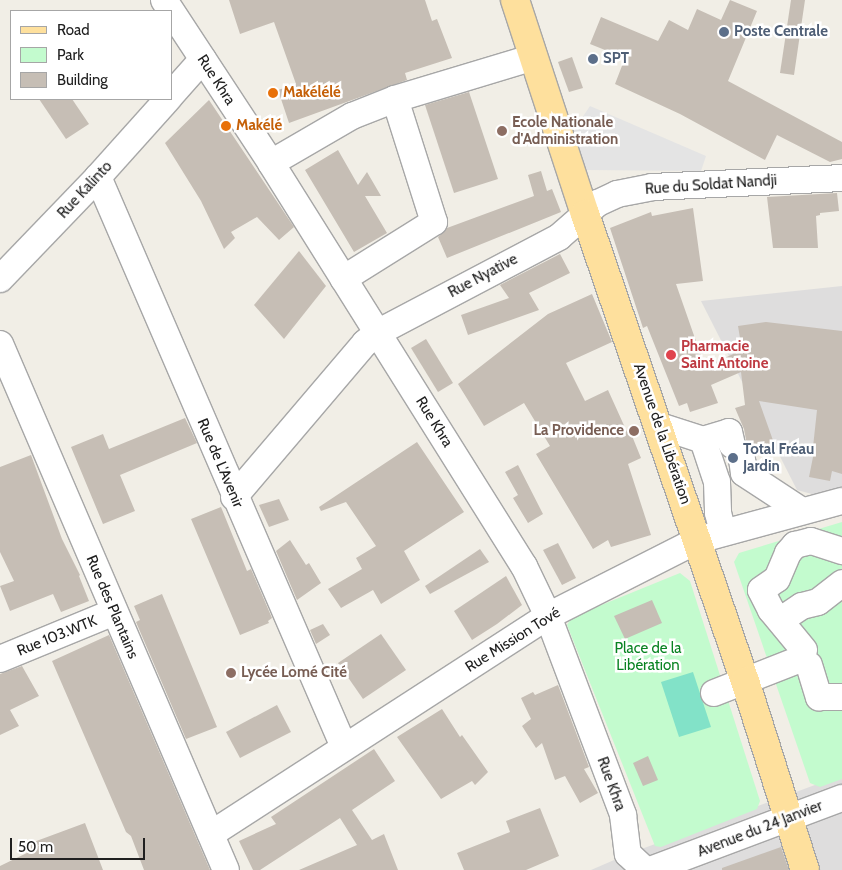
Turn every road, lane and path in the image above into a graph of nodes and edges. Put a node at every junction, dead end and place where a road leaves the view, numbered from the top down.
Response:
1 (515, 0) edge
2 (172, 12) edge
3 (534, 56) junction
4 (203, 59) junction
5 (172, 94) edge
6 (395, 99) junction
7 (167, 100) edge
8 (271, 164) junction
9 (98, 177) junction
10 (842, 178) edge
11 (585, 214) junction
12 (0, 278) edge
13 (343, 278) junction
14 (377, 333) junction
15 (0, 344) edge
16 (660, 426) junction
17 (703, 440) junction
18 (739, 459) junction
19 (717, 482) junction
20 (234, 497) junction
21 (842, 501) edge
22 (802, 511) junction
23 (708, 527) junction
24 (842, 551) edge
25 (842, 583) edge
26 (114, 612) junction
27 (548, 616) junction
28 (781, 620) junction
29 (0, 659) edge
30 (804, 659) junction
31 (745, 681) junction
32 (714, 693) dead end
33 (842, 697) edge
34 (344, 747) junction
35 (842, 798) edge
36 (788, 819) junction
37 (211, 834) junction
38 (226, 870) edge
39 (645, 870) edge
40 (650, 870) edge
41 (805, 870) edge

1 - 3 main road, Avenue de la Libération
2 - 4 street, Rue Khra
3 - 6 street
3 - 11 main road, Avenue de la Libération
4 - 5 street
4 - 8 street, Rue Khra
6 - 8 street
6 - 13 street
7 - 9 street, Rue Kalinto
8 - 13 street, Rue Khra
9 - 12 street, Rue Kalinto
9 - 20 street, Rue de L'Avenir
10 - 11 street, Rue du Soldat Nandji
11 - 14 street, Rue Nyative
11 - 16 main road, Avenue de la Libération
13 - 14 street, Rue Khra
14 - 20 street, Rue Nyative
14 - 27 street, Rue Khra
15 - 26 street, Rue des Plantains
16 - 17 street
16 - 23 main road, Avenue de la Libération
17 - 18 street
17 - 19 street
18 - 19 street
18 - 22 street
19 - 23 street
20 - 34 street, Rue de L'Avenir
21 - 22 street, Rue Mission Tové
22 - 23 street, Rue Mission Tové
23 - 27 street, Rue Mission Tové
23 - 31 main road, Avenue de la Libération
24 - 28 street
25 - 28 street
26 - 29 street, Rue 103.WTK
26 - 37 street, Rue des Plantains
27 - 34 street, Rue Mission Tové
27 - 39 street, Rue Khra
28 - 30 street
30 - 31 street
30 - 33 street
31 - 32 street
31 - 36 main road, Avenue de la Libération
34 - 37 street, Rue Mission Tové
35 - 36 street, Avenue du 24 Janvier
36 - 40 street, Avenue du 24 Janvier
36 - 41 main road, Avenue de la Libération
37 - 38 street, Rue des Plantains

